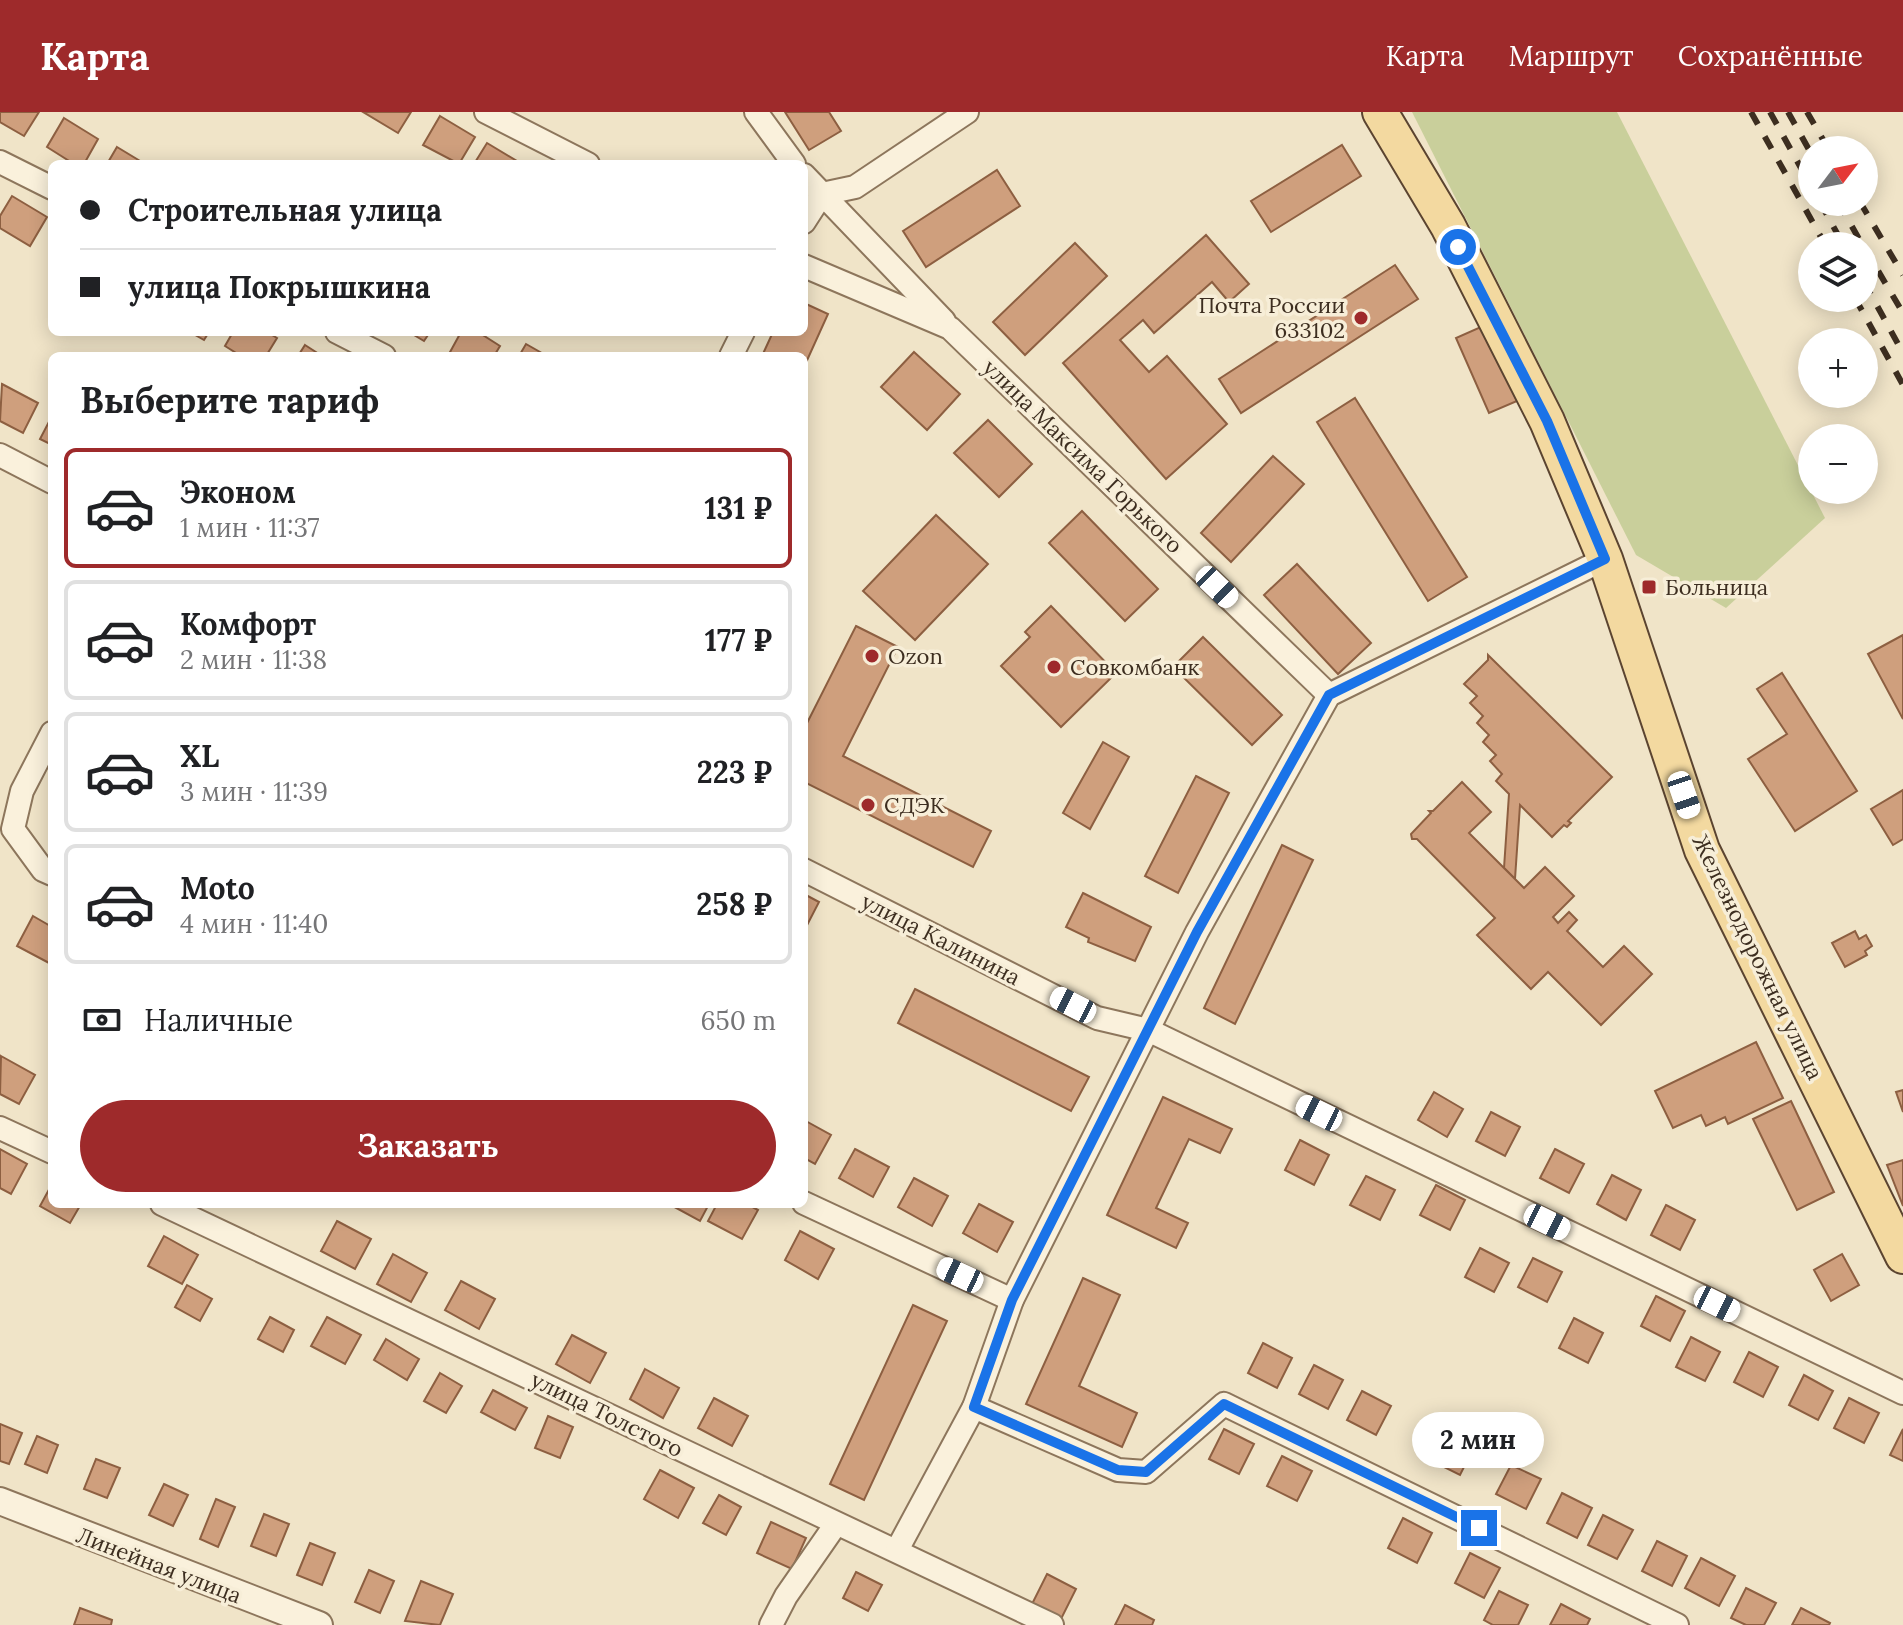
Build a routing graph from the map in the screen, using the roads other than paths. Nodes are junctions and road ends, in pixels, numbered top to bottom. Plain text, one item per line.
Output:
1 (486, 112) edge
2 (756, 112) edge
3 (967, 112) edge
4 (1380, 112) edge
5 (580, 160) edge
6 (791, 160) edge
7 (0, 162) edge
8 (808, 179) edge
9 (48, 186) edge
10 (822, 194) junction
11 (808, 216) edge
12 (808, 268) edge
13 (950, 328) junction
14 (345, 336) edge
15 (376, 352) edge
16 (0, 455) edge
17 (48, 480) edge
18 (1605, 559) junction
19 (1329, 695) junction
20 (48, 741) edge
21 (47, 872) edge
22 (808, 872) edge
23 (1148, 1030) junction
24 (0, 1128) edge
25 (48, 1150) edge
26 (808, 1205) edge
27 (170, 1208) edge
28 (1903, 1256) edge
29 (1012, 1300) junction
30 (1903, 1393) edge
31 (974, 1407) junction
32 (0, 1501) edge
33 (836, 1524) junction
34 (897, 1550) junction
35 (319, 1625) edge
36 (771, 1625) edge
37 (1052, 1625) edge
38 (1677, 1625) edge

1 - 5 street
2 - 6 street
3 - 10 street
4 - 18 main road, Железнодорожная улица
7 - 9 street
8 - 10 street
10 - 11 street
10 - 13 street
12 - 13 street, улица Максима Горького
13 - 19 street, улица Максима Горького
14 - 15 street
16 - 17 street
18 - 19 street
18 - 28 main road, Железнодорожная улица
19 - 23 street
20 - 21 street
22 - 23 street, улица Калинина
23 - 29 street
23 - 30 street, улица Калинина
24 - 25 street
26 - 29 street
27 - 33 street, улица Толстого
29 - 31 street
31 - 34 street
31 - 38 street
32 - 35 street, Линейная улица
33 - 34 street, улица Толстого
33 - 36 street
34 - 37 street, улица Толстого

